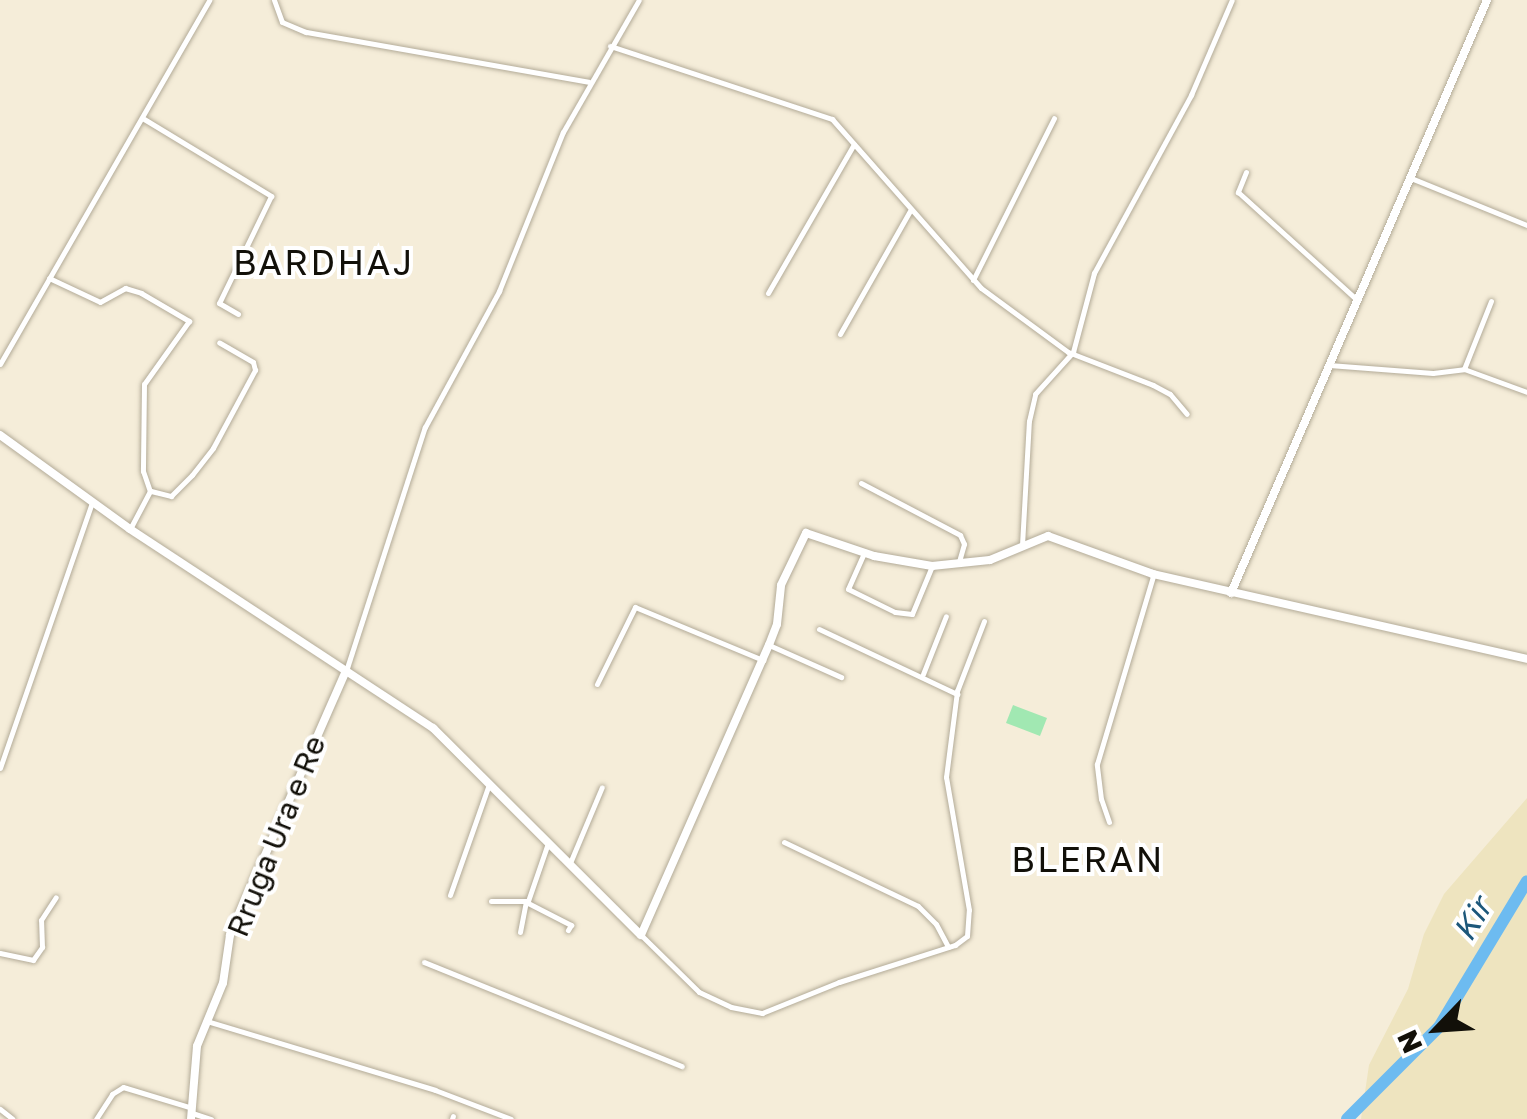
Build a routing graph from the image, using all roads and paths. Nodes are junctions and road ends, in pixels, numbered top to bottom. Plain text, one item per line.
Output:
1 (209, 0) edge
2 (274, 0) edge
3 (639, 0) edge
4 (1232, 0) edge
5 (1487, 0) edge
6 (610, 46) junction
7 (590, 82) junction
8 (1054, 118) dead end
9 (144, 119) junction
10 (855, 143) junction
11 (1246, 172) dead end
12 (1411, 178) junction
13 (911, 210) junction
14 (1526, 223) edge
15 (48, 278) junction
16 (973, 280) junction
17 (768, 293) dead end
18 (1357, 300) junction
19 (1491, 301) dead end
20 (238, 314) dead end
21 (840, 334) dead end
22 (219, 342) dead end
23 (1073, 352) junction
24 (0, 364) edge
25 (1329, 365) junction
26 (1464, 369) junction
27 (1527, 392) edge
28 (1187, 414) dead end
29 (0, 435) edge
30 (861, 483) dead end
31 (150, 490) junction
32 (93, 499) junction
33 (130, 529) junction
34 (1022, 545) junction
35 (864, 553) junction
36 (958, 562) junction
37 (932, 566) junction
38 (1154, 574) junction
39 (1231, 593) junction
40 (946, 616) dead end
41 (984, 622) dead end
42 (819, 629) dead end
43 (769, 645) junction
44 (1527, 659) edge
45 (763, 660) junction
46 (346, 672) junction
47 (923, 674) junction
48 (842, 677) dead end
49 (597, 684) dead end
50 (957, 694) junction
51 (0, 768) edge
52 (488, 784) junction
53 (602, 787) dead end
54 (1109, 822) dead end
55 (784, 842) dead end
56 (548, 844) junction
57 (569, 864) junction
58 (450, 895) dead end
59 (56, 897) dead end
60 (491, 901) dead end
61 (526, 902) junction
62 (568, 930) dead end
63 (520, 932) dead end
64 (641, 934) junction
65 (948, 948) junction
66 (0, 952) edge
67 (424, 962) dead end
68 (208, 1021) junction
69 (682, 1066) dead end
70 (0, 1109) edge
71 (191, 1113) edge
72 (14, 1119) edge
73 (96, 1119) edge
74 (211, 1119) edge
75 (512, 1119) edge

1 - 9 street
2 - 7 street
3 - 6 street
4 - 23 street
5 - 12 street
6 - 7 street
6 - 10 street
7 - 46 street
8 - 16 street
9 - 15 street
9 - 20 street
10 - 13 street
10 - 17 street
11 - 18 street
12 - 14 street
12 - 18 street
13 - 16 street
13 - 21 street
15 - 24 street
15 - 31 street
16 - 23 street
18 - 25 street
19 - 26 street
22 - 31 street
23 - 28 street
23 - 34 street
25 - 26 street
25 - 39 street
26 - 27 street
29 - 32 street
30 - 36 street
31 - 33 street
32 - 33 street
32 - 51 street
33 - 46 street
34 - 36 street
34 - 38 street
35 - 37 street
35 - 37 street
35 - 43 street
36 - 37 street
38 - 39 street
38 - 54 street
39 - 44 street
40 - 47 street
41 - 50 street
42 - 47 street
43 - 45 street
43 - 48 street
45 - 49 street
45 - 64 street
46 - 52 street
46 - 68 street, Rruga Ura e Re
47 - 50 street
50 - 65 street
52 - 56 street
52 - 58 street
53 - 57 street
55 - 65 street
56 - 57 street
56 - 61 street
57 - 64 street
59 - 66 street
60 - 61 street
61 - 62 street
61 - 63 street
64 - 65 street
67 - 69 street
68 - 71 street, Rruga Ura e Re
68 - 75 street
70 - 72 street
71 - 73 street
71 - 74 street

